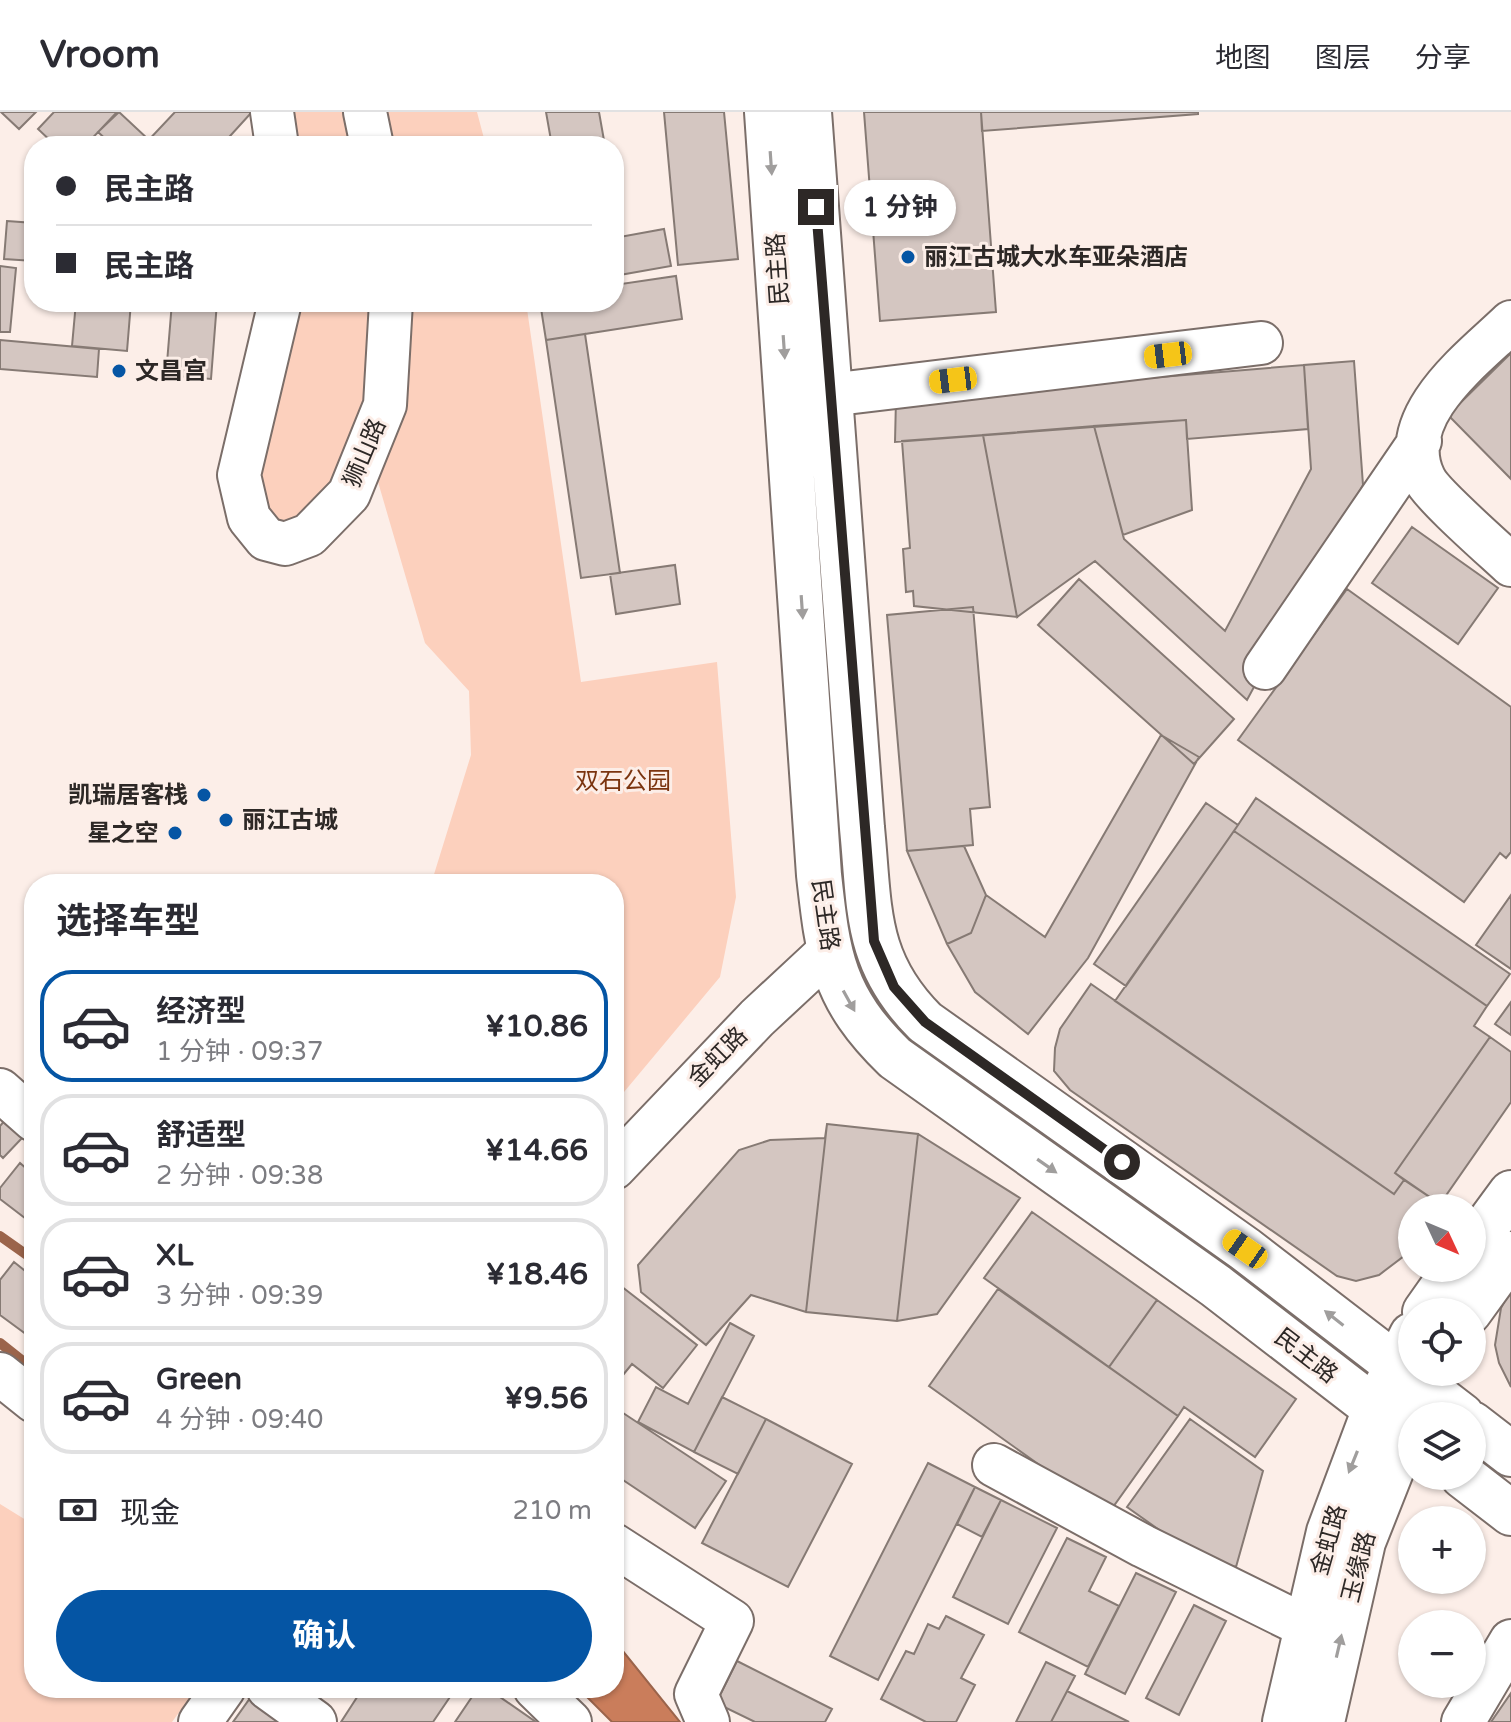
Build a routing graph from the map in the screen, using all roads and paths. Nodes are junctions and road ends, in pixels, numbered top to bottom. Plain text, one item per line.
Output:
1 (272, 112) edge
2 (365, 112) edge
3 (767, 112) edge
4 (809, 112) edge
5 (276, 136) edge
6 (370, 136) edge
7 (278, 312) edge
8 (390, 312) edge
9 (1511, 322) edge
10 (1261, 343) dead end
11 (829, 395) junction
12 (1420, 441) junction
13 (1511, 565) edge
14 (1265, 668) dead end
15 (828, 952) junction
16 (0, 1090) edge
17 (24, 1111) edge
18 (624, 1157) edge
19 (1511, 1193) edge
20 (1486, 1227) edge
21 (1511, 1254) edge
22 (1479, 1298) edge
23 (0, 1374) edge
24 (24, 1393) edge
25 (1409, 1397) edge
26 (1486, 1435) edge
27 (1511, 1454) edge
28 (994, 1465) dead end
29 (1481, 1490) edge
30 (1511, 1513) edge
31 (624, 1551) edge
32 (1307, 1627) junction
33 (1511, 1641) edge
34 (217, 1698) edge
35 (282, 1698) edge
36 (545, 1698) edge
37 (200, 1722) edge
38 (315, 1722) edge
39 (570, 1722) edge
40 (708, 1722) edge
41 (1285, 1722) edge
42 (1322, 1722) edge
43 (1463, 1722) edge

1 - 5 street
2 - 6 street
3 -> 15 main road, 民主路
4 - 11 main road, 民主路
7 - 8 street, 狮山路
9 - 12 street
10 - 11 street
25 -> 11 main road, 民主路
12 - 13 street
12 - 14 street
15 - 18 street, 金虹路
15 -> 25 main road, 民主路
16 - 17 street
19 - 20 main road
21 - 22 main road
23 - 24 street
25 -> 32 main road, 金虹路
42 -> 25 main road, 玉缘路
26 - 27 main road
28 - 32 street
29 - 30 main road
31 - 40 street
32 - 41 main road, 金虹路
33 - 43 street
34 - 37 street
35 - 38 street
36 - 39 street

